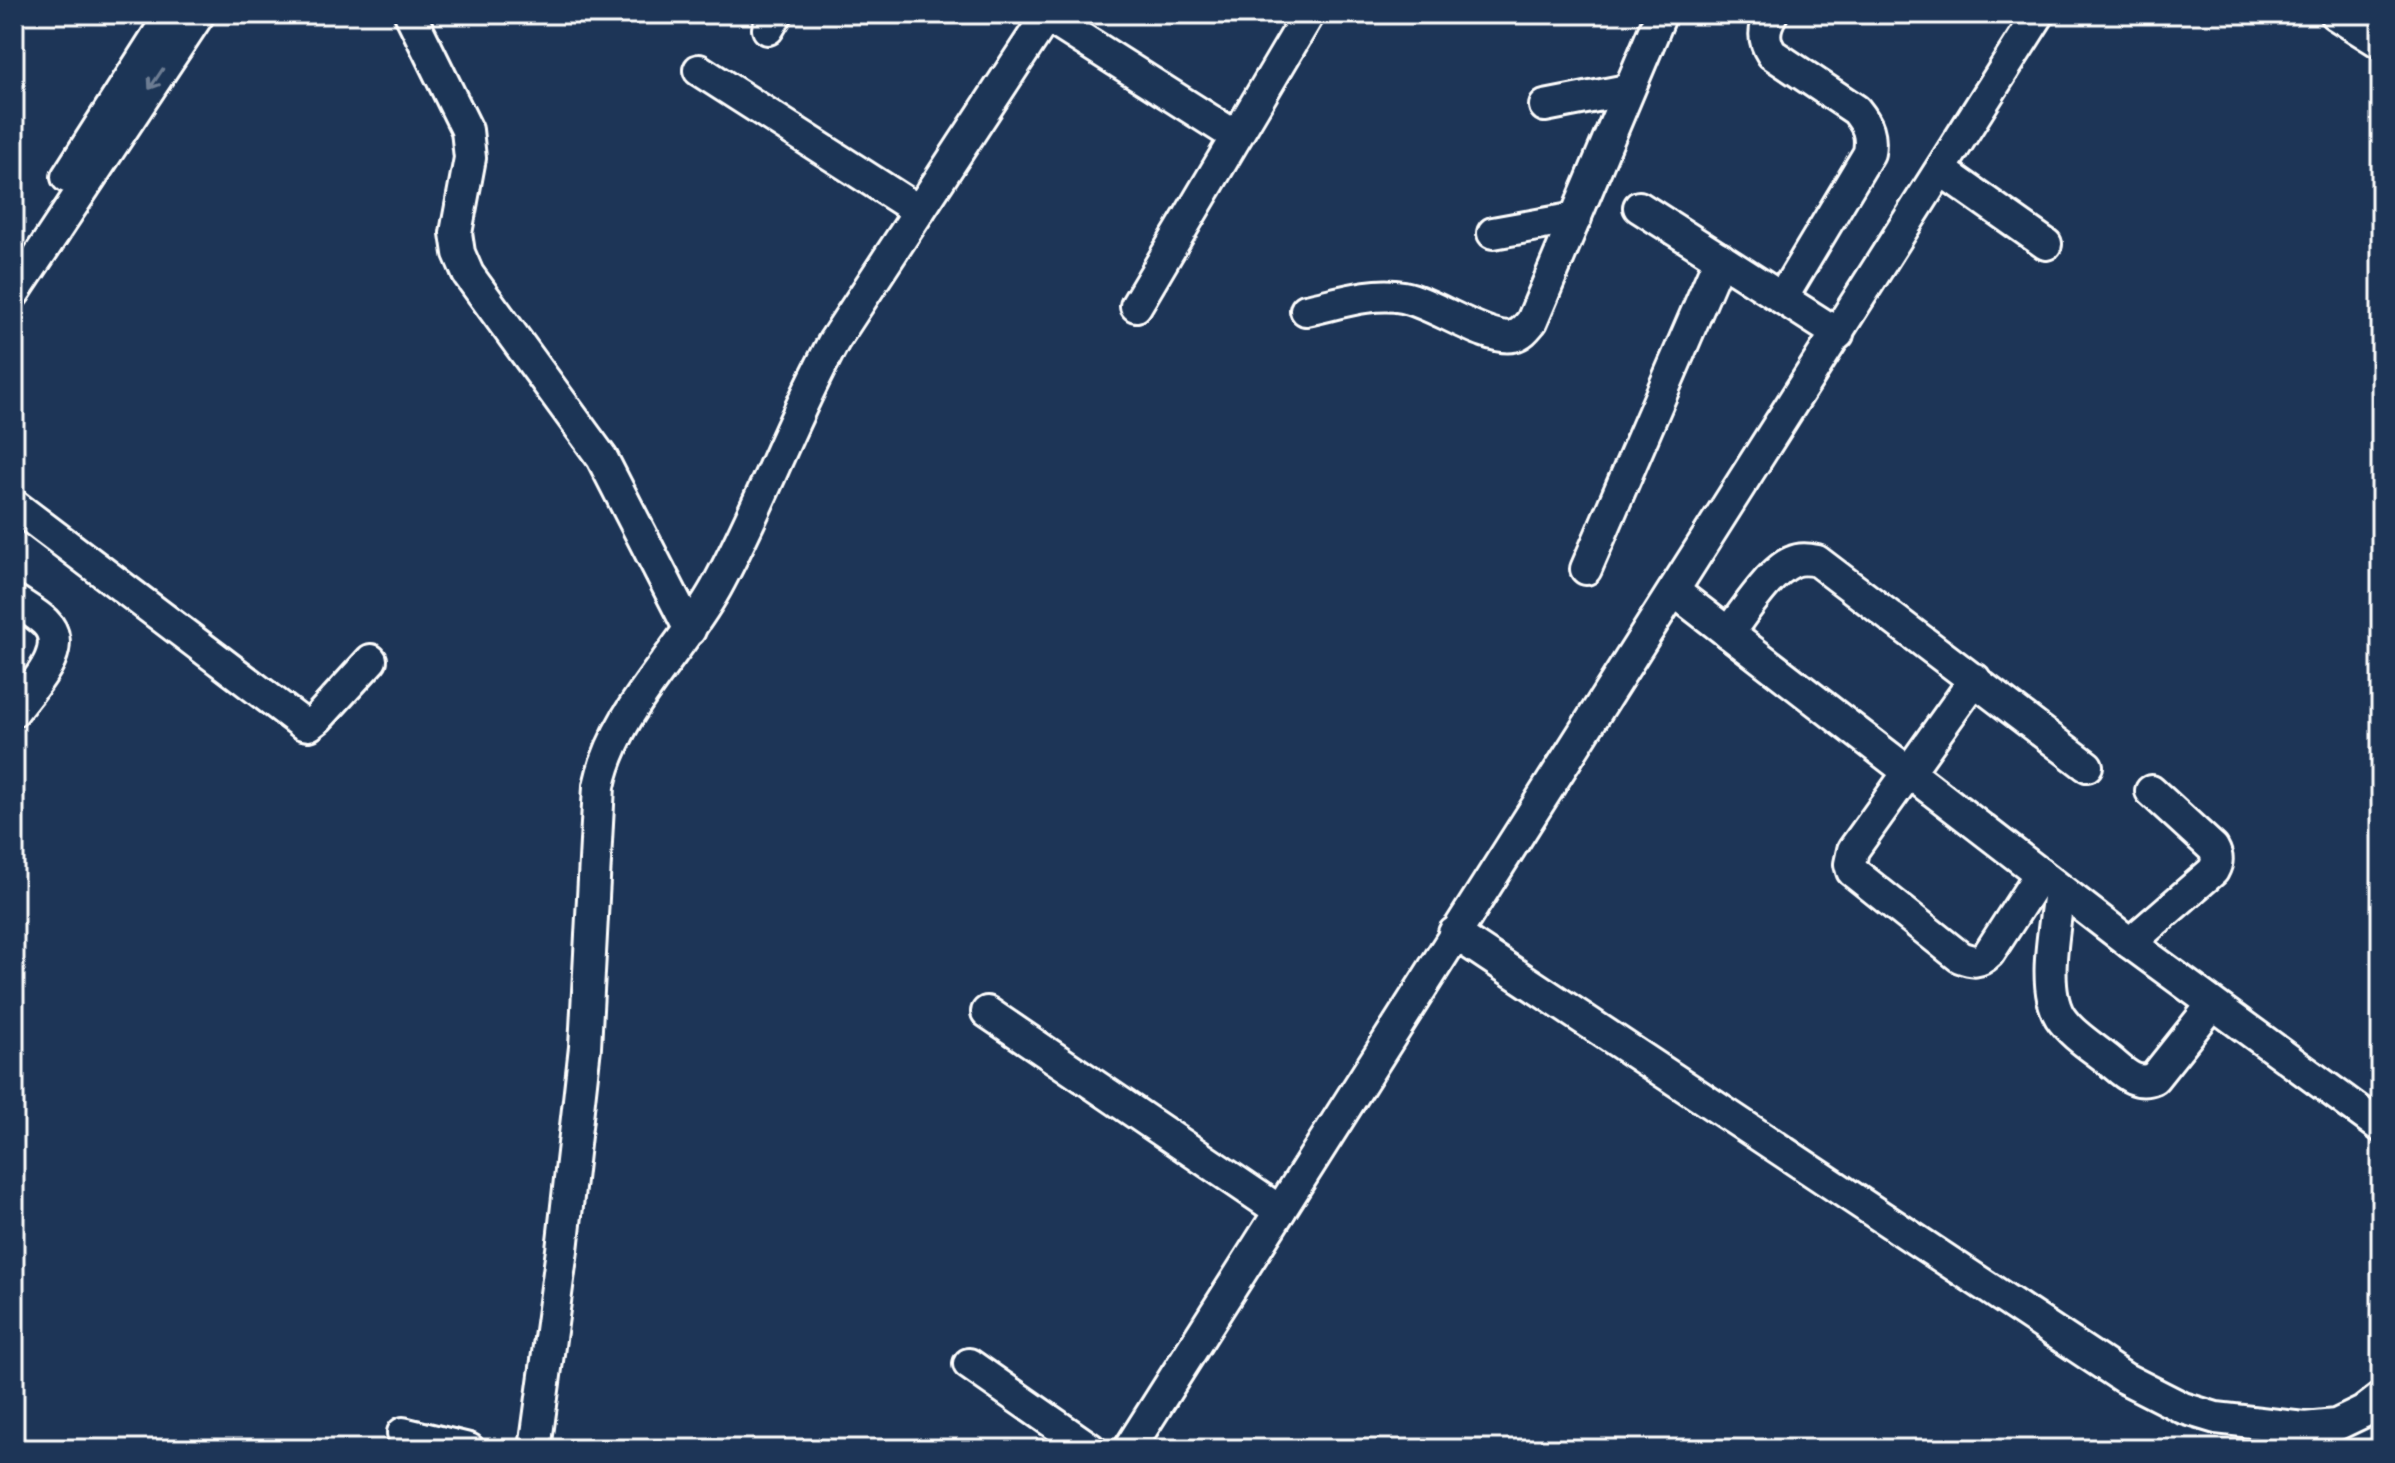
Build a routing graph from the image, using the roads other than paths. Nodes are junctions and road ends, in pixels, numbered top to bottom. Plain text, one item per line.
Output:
1 (171, 14) edge
2 (199, 14) edge
3 (410, 14) edge
4 (1309, 14) edge
5 (1661, 14) edge
6 (2039, 14) edge
7 (2335, 14) edge
8 (2373, 14) edge
9 (1046, 15) edge
10 (1766, 16) edge
11 (2381, 19) edge
12 (2381, 43) edge
13 (699, 70) dead end
14 (1627, 90) junction
15 (1545, 106) dead end
16 (1235, 136) junction
17 (1941, 170) junction
18 (1639, 207) dead end
19 (919, 211) junction
20 (1576, 218) junction
21 (1493, 233) dead end
22 (2046, 244) dead end
23 (1720, 258) junction
24 (14, 259) edge
25 (14, 293) edge
26 (1782, 298) junction
27 (1136, 306) dead end
28 (1306, 310) dead end
29 (1838, 334) junction
30 (14, 505) edge
31 (1586, 569) dead end
32 (1674, 591) junction
33 (14, 600) edge
34 (690, 630) junction
35 (1728, 633) junction
36 (371, 660) dead end
37 (1975, 679) junction
38 (14, 711) edge
39 (2087, 766) dead end
40 (1908, 772) junction
41 (2151, 791) dead end
42 (2050, 881) junction
43 (1454, 933) junction
44 (2130, 943) junction
45 (2212, 1005) junction
46 (987, 1012) dead end
47 (2381, 1127) edge
48 (1280, 1211) junction
49 (969, 1364) dead end
50 (2381, 1398) edge
51 (403, 1433) dead end
52 (469, 1449) edge
53 (535, 1449) edge
54 (1091, 1449) edge
55 (1129, 1449) edge

1 - 24 street
2 -> 25 street
3 - 34 street
4 - 16 street
5 - 14 street
6 - 17 street
7 - 12 street
8 - 11 street
9 - 16 street
9 - 19 street
10 - 26 street
13 - 19 street
14 - 15 street
14 - 20 street
16 - 27 street
17 - 22 street
17 - 29 street
18 - 23 street
19 - 34 street
20 - 21 street
20 - 28 street
23 - 26 street
23 - 31 street
26 - 29 street
29 - 32 street
30 - 36 street
32 - 35 street
32 - 43 street
33 - 38 street
34 - 53 street
35 - 37 street
35 - 40 street
37 - 39 street
37 - 40 street
40 - 42 street
40 - 42 street
41 - 44 street
42 - 44 street
42 - 45 street
43 - 48 street
43 - 50 street
44 - 45 street
45 - 47 street
46 - 48 street
48 - 55 street
49 - 54 street
51 - 52 street

